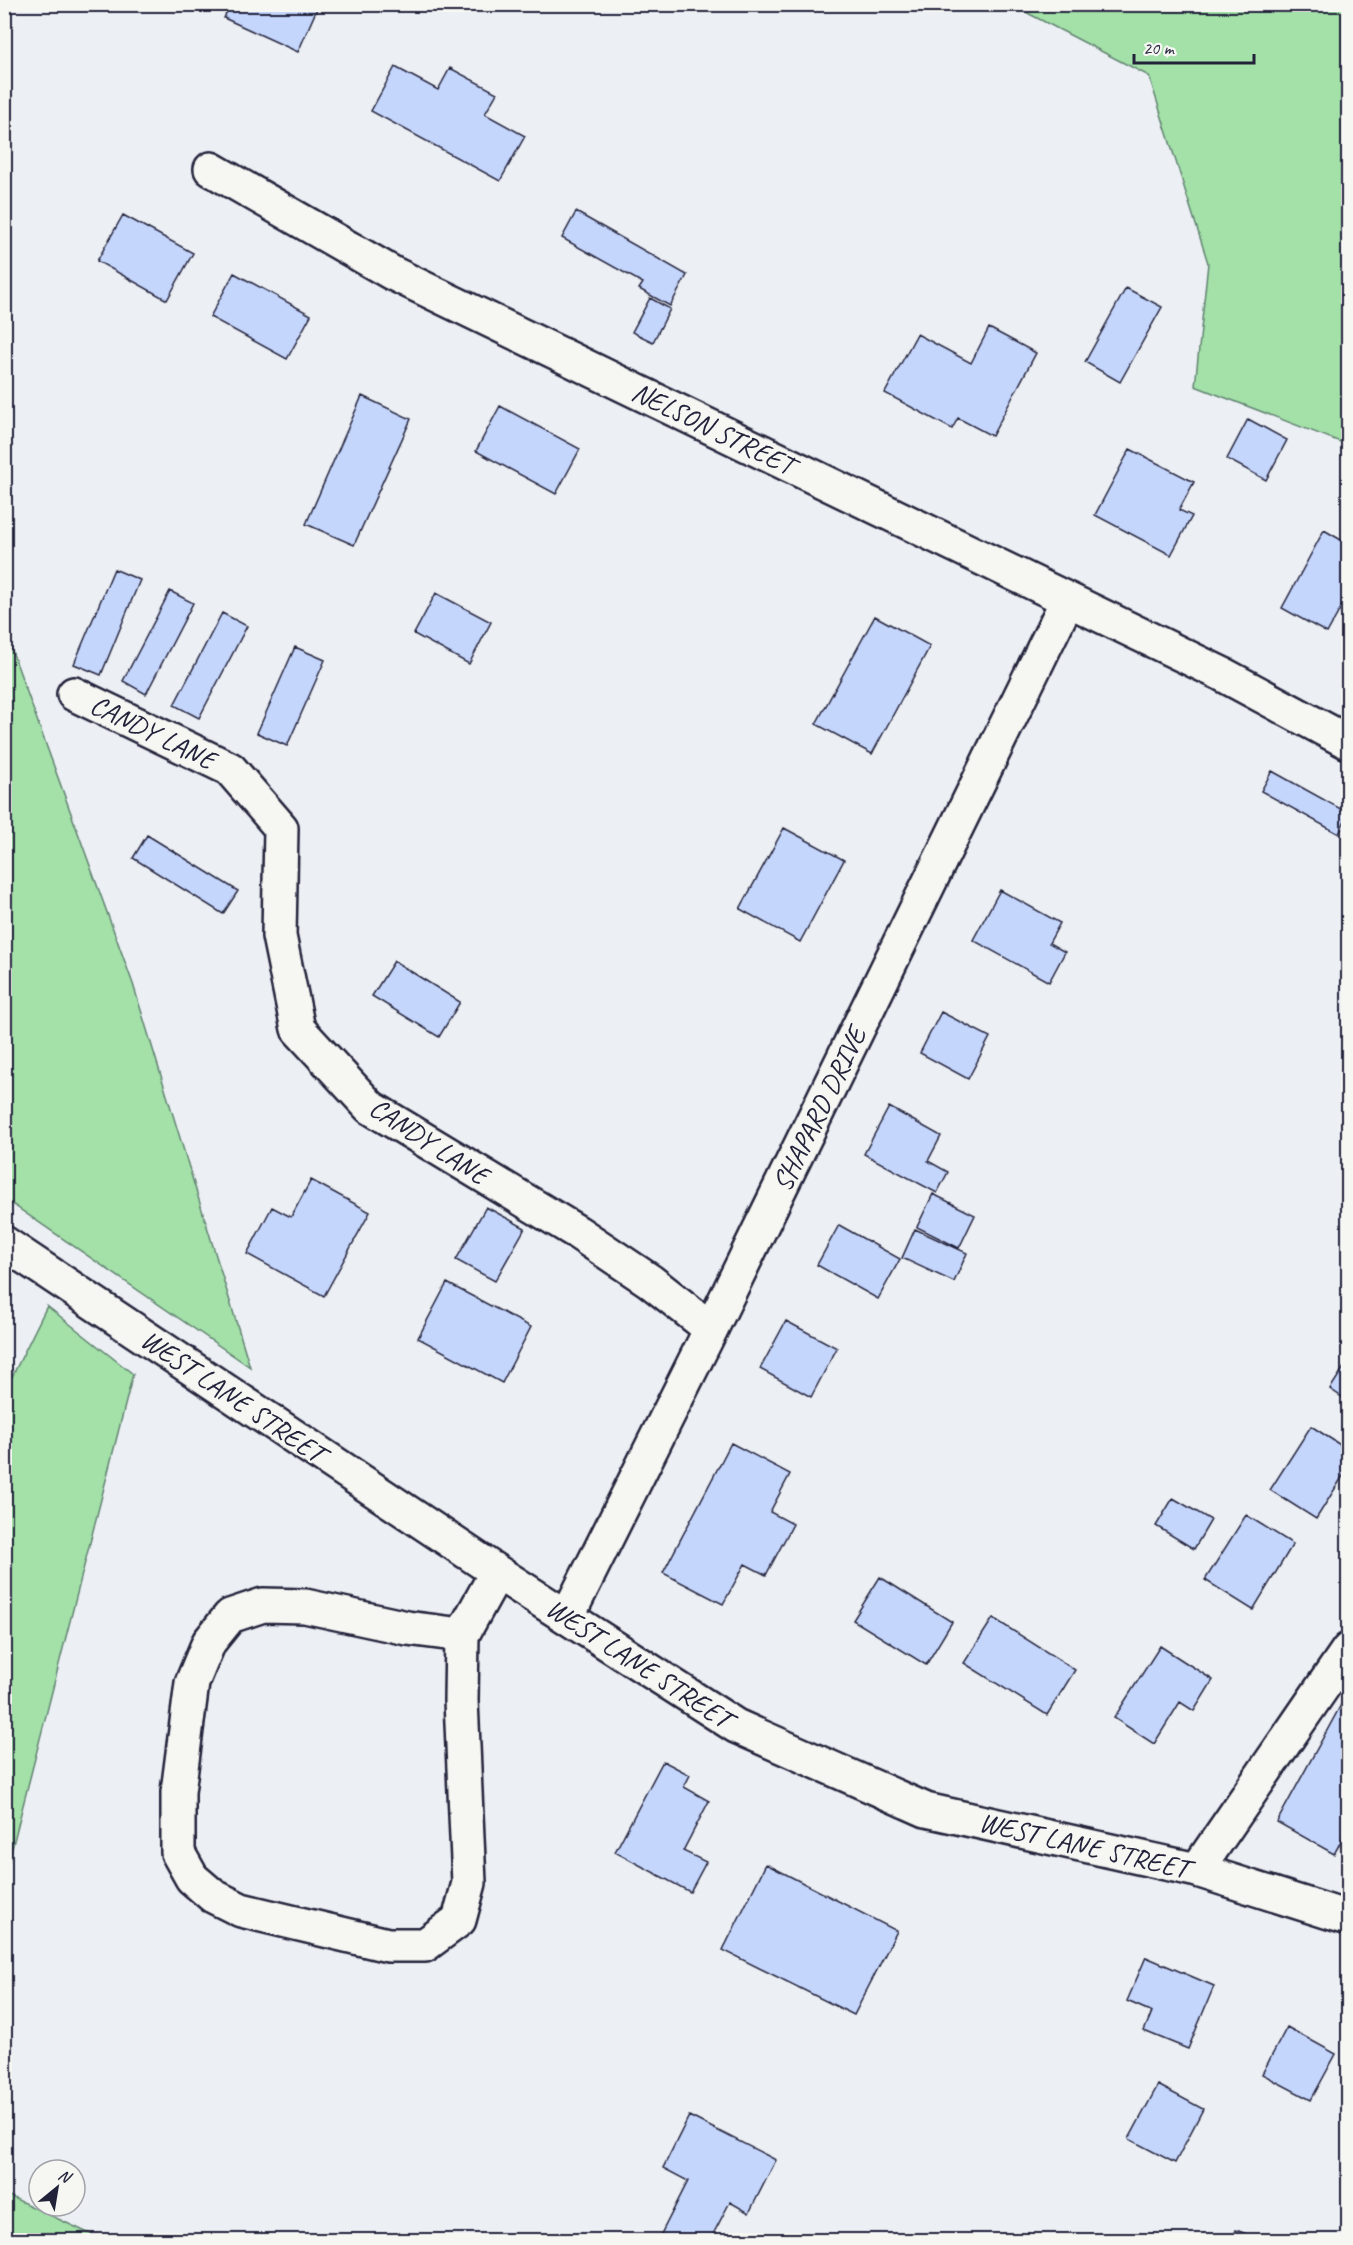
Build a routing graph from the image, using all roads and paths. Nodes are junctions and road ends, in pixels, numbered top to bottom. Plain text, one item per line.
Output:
1 (211, 169) dead end
2 (1067, 601) junction
3 (74, 694) dead end
4 (1348, 742) edge
5 (4, 1244) edge
6 (711, 1329) junction
7 (497, 1572) junction
8 (567, 1617) junction
9 (462, 1635) junction
10 (1348, 1650) edge
11 (1197, 1870) junction
12 (1348, 1918) edge

1 - 2 street, NELSON STREET
2 - 4 street, NELSON STREET
2 - 6 street, SHAPARD DRIVE
3 - 6 street, CANDY LANE
5 - 7 street, WEST LANE STREET
6 - 8 street, SHAPARD DRIVE
7 - 8 street, WEST LANE STREET
7 - 9 street
8 - 11 street, WEST LANE STREET
9 - 9 street
10 - 11 street
11 - 12 street, WEST LANE STREET

